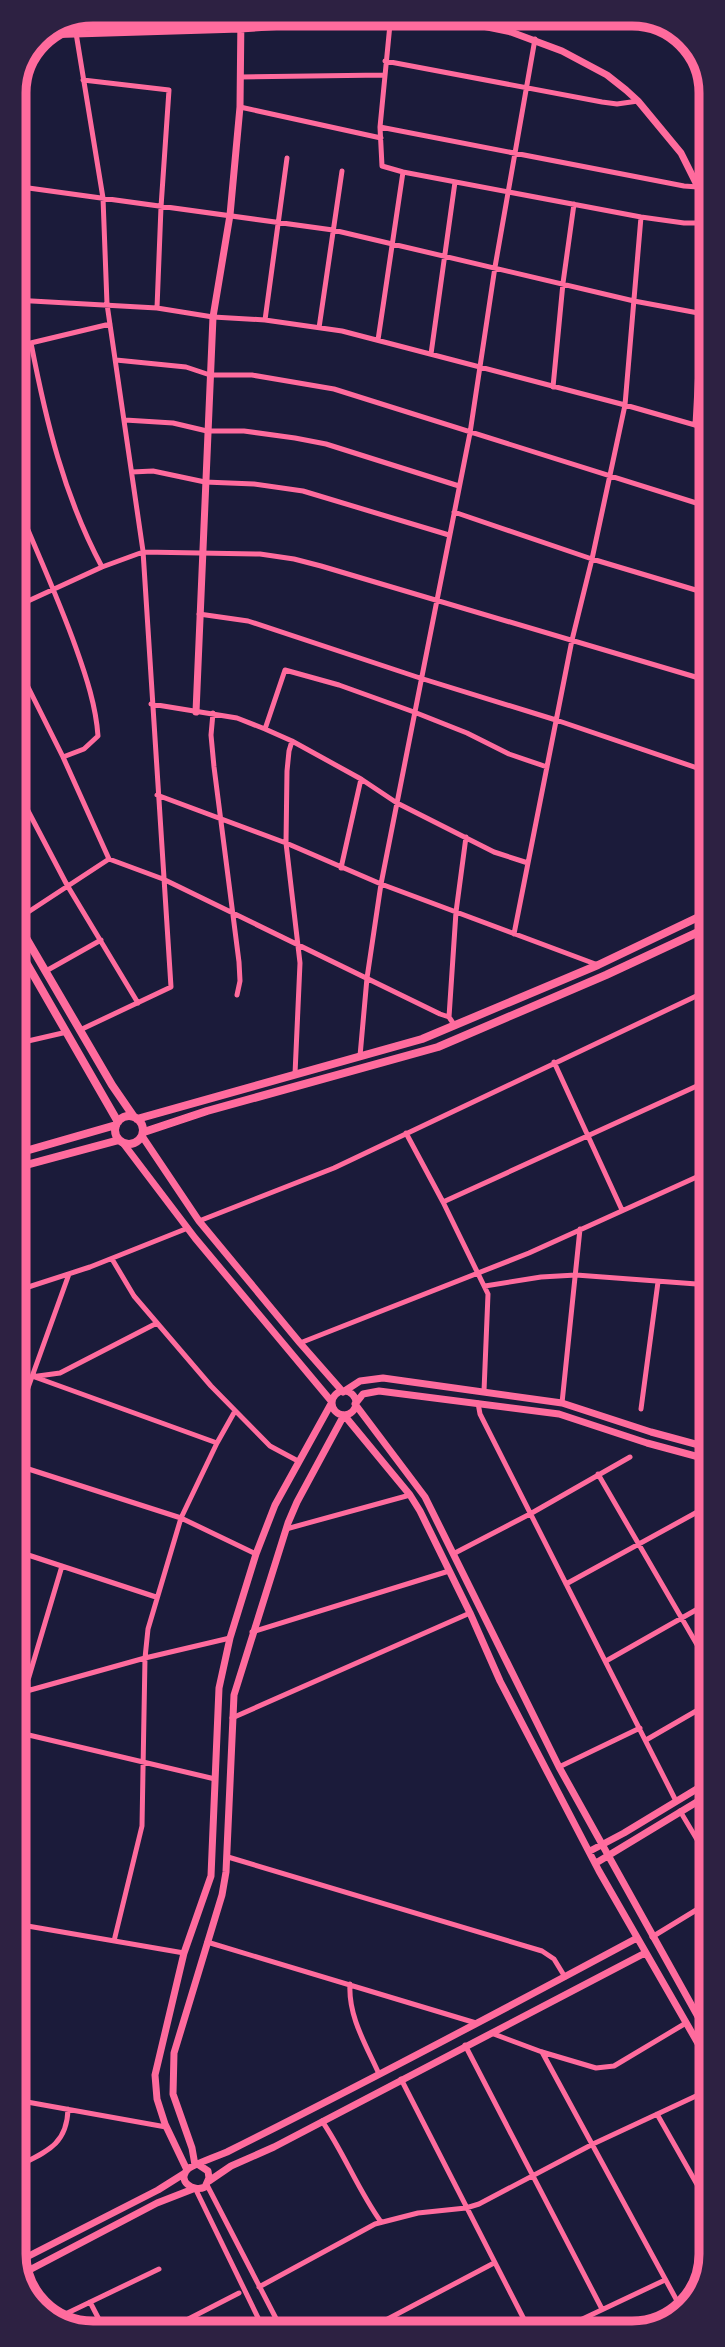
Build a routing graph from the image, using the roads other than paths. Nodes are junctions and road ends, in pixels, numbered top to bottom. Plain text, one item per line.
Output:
1 (154, 26) edge
2 (240, 26) edge
3 (284, 26) edge
4 (389, 26) edge
5 (481, 26) edge
6 (76, 29) edge
7 (240, 29) junction
8 (153, 32) junction
9 (76, 33) junction
10 (63, 34) edge
11 (535, 39) junction
12 (385, 61) junction
13 (384, 75) junction
14 (240, 77) junction
15 (83, 80) junction
16 (527, 89) junction
17 (638, 101) junction
18 (240, 107) junction
19 (380, 127) junction
20 (381, 138) junction
21 (515, 154) junction
22 (287, 158) dead end
23 (342, 171) dead end
24 (403, 172) junction
25 (455, 182) junction
26 (26, 187) edge
27 (698, 187) joint
28 (509, 191) junction
29 (103, 198) junction
30 (574, 204) junction
31 (161, 207) junction
32 (230, 215) junction
33 (641, 217) junction
34 (279, 223) junction
35 (699, 223) edge
36 (333, 230) junction
37 (392, 242) junction
38 (446, 256) junction
39 (495, 267) junction
40 (563, 284) junction
41 (26, 300) edge
42 (634, 301) junction
43 (107, 304) junction
44 (157, 308) junction
45 (699, 313) edge
46 (214, 317) junction
47 (265, 320) junction
48 (110, 324) junction
49 (319, 328) junction
50 (378, 340) junction
51 (31, 343) junction
52 (26, 344) edge
53 (699, 350) edge
54 (431, 354) junction
55 (116, 360) junction
56 (480, 369) junction
57 (210, 374) junction
58 (553, 387) junction
59 (625, 405) junction
60 (125, 420) junction
61 (695, 425) junction
62 (699, 426) edge
63 (208, 431) junction
64 (470, 433) junction
65 (132, 472) junction
66 (608, 474) junction
67 (205, 482) junction
68 (459, 486) junction
69 (699, 505) edge
70 (454, 512) junction
71 (26, 525) edge
72 (449, 535) junction
73 (143, 552) junction
74 (202, 552) junction
75 (592, 559) junction
76 (102, 567) junction
77 (54, 588) junction
78 (699, 591) edge
79 (436, 600) junction
80 (26, 602) edge
81 (200, 614) junction
82 (572, 640) junction
83 (420, 678) junction
84 (699, 678) edge
85 (26, 683) edge
86 (151, 704) junction
87 (196, 712) junction
88 (414, 712) junction
89 (213, 713) junction
90 (556, 720) junction
91 (265, 729) junction
92 (292, 741) junction
93 (63, 757) junction
94 (547, 767) junction
95 (699, 769) edge
96 (361, 779) junction
97 (157, 795) junction
98 (397, 803) junction
99 (26, 807) edge
100 (30, 815) junction
101 (26, 817) edge
102 (222, 819) junction
103 (466, 837) junction
104 (286, 843) junction
105 (108, 859) junction
106 (528, 863) junction
107 (341, 868) junction
108 (163, 879) junction
109 (381, 884) junction
110 (67, 885) junction
111 (26, 912) edge
112 (233, 912) junction
113 (456, 912) junction
114 (699, 917) edge
115 (699, 932) edge
116 (514, 934) junction
117 (26, 937) edge
118 (101, 940) junction
119 (299, 943) junction
120 (26, 962) edge
121 (598, 965) junction
122 (46, 971) junction
123 (367, 978) junction
124 (237, 995) dead end
125 (699, 995) edge
126 (138, 1003) junction
127 (449, 1017) junction
128 (455, 1026) junction
129 (80, 1030) junction
130 (67, 1032) junction
131 (26, 1041) edge
132 (360, 1056) junction
133 (554, 1062) junction
134 (295, 1074) junction
135 (699, 1085) edge
136 (136, 1118) junction
137 (117, 1124) junction
138 (406, 1133) junction
139 (143, 1134) junction
140 (587, 1135) junction
141 (121, 1142) junction
142 (26, 1151) edge
143 (26, 1165) edge
144 (699, 1176) edge
145 (443, 1202) junction
146 (622, 1210) junction
147 (199, 1221) junction
148 (188, 1228) junction
149 (580, 1229) junction
150 (112, 1259) junction
151 (479, 1273) junction
152 (69, 1274) junction
153 (576, 1275) junction
154 (658, 1282) junction
155 (699, 1284) edge
156 (485, 1286) junction
157 (26, 1288) edge
158 (157, 1323) junction
159 (300, 1343) junction
160 (32, 1376) junction
161 (26, 1377) edge
162 (484, 1391) junction
163 (343, 1392) junction
164 (26, 1393) edge
165 (332, 1402) junction
166 (478, 1403) junction
167 (562, 1403) junction
168 (355, 1404) junction
169 (640, 1409) dead end
170 (235, 1411) junction
171 (344, 1415) junction
172 (217, 1443) junction
173 (699, 1445) edge
174 (630, 1457) dead end
175 (699, 1457) edge
176 (298, 1461) junction
177 (26, 1468) edge
178 (598, 1474) junction
179 (410, 1495) junction
180 (699, 1511) edge
181 (530, 1514) junction
182 (181, 1518) junction
183 (286, 1529) junction
184 (639, 1545) junction
185 (26, 1554) edge
186 (256, 1554) junction
187 (453, 1554) junction
188 (62, 1566) junction
189 (449, 1571) junction
190 (566, 1584) junction
191 (156, 1597) junction
192 (699, 1608) edge
193 (470, 1613) junction
194 (681, 1618) junction
195 (252, 1632) junction
196 (230, 1638) junction
197 (699, 1648) edge
198 (145, 1658) junction
199 (606, 1661) junction
200 (26, 1692) joint
201 (699, 1709) edge
202 (232, 1718) junction
203 (640, 1728) junction
204 (26, 1735) edge
205 (646, 1740) junction
206 (143, 1764) junction
207 (559, 1767) junction
208 (215, 1779) junction
209 (699, 1787) edge
210 (699, 1800) edge
211 (676, 1801) junction
212 (681, 1811) junction
213 (699, 1843) edge
214 (603, 1845) junction
215 (590, 1851) junction
216 (610, 1856) junction
217 (228, 1857) junction
218 (596, 1863) junction
219 (699, 1907) edge
220 (26, 1926) edge
221 (652, 1937) junction
222 (638, 1938) junction
223 (114, 1941) junction
224 (207, 1942) junction
225 (184, 1952) junction
226 (645, 1952) junction
227 (565, 1977) junction
228 (350, 1984) junction
229 (699, 2019) edge
230 (476, 2023) junction
231 (686, 2023) junction
232 (491, 2033) junction
233 (464, 2045) junction
234 (699, 2045) edge
235 (542, 2052) junction
236 (379, 2074) junction
237 (401, 2079) junction
238 (699, 2095) edge
239 (26, 2102) edge
240 (68, 2109) junction
241 (657, 2114) junction
242 (322, 2121) junction
243 (166, 2127) junction
244 (593, 2144) junction
245 (26, 2162) edge
246 (197, 2165) junction
247 (186, 2172) junction
248 (531, 2176) junction
249 (208, 2183) junction
250 (699, 2188) edge
251 (195, 2189) junction
252 (466, 2208) junction
253 (381, 2222) junction
254 (26, 2257) edge
255 (494, 2263) junction
256 (159, 2269) dead end
257 (29, 2270) edge
258 (665, 2280) junction
259 (259, 2287) junction
260 (239, 2293) dead end
261 (90, 2302) junction
262 (678, 2302) edge
263 (602, 2309) junction
264 (65, 2314) edge
265 (100, 2321) edge
266 (184, 2321) edge
267 (260, 2321) edge
268 (277, 2321) edge
269 (384, 2321) edge
270 (525, 2321) edge
271 (577, 2321) edge

1 - 8 street
2 - 7 street
3 - 7 street
4 - 12 street
5 - 11 street
6 - 9 street
7 - 8 street
7 - 14 street
8 - 9 street
9 - 10 street
9 - 15 street
11 - 16 street
11 - 17 street
12 - 13 street
12 - 16 street
13 - 14 street
13 - 19 street
14 - 18 street
15 - 29 street
15 - 31 street
16 - 17 street
16 - 21 street
17 - 27 street
18 - 20 street
18 - 32 street
19 - 20 street
19 - 21 street
20 - 24 street
21 - 27 street
21 - 28 street
22 - 34 street
23 - 36 street
24 - 25 street
24 - 37 street
25 - 28 street
25 - 38 street
26 - 29 street
28 - 30 street
28 - 39 street
29 - 31 street
29 - 43 street
30 - 33 street
30 - 40 street
31 - 32 street
31 - 44 street
32 - 34 street
32 - 46 street
33 - 35 street
33 - 42 street
34 - 36 street
34 - 47 street
36 - 37 street
36 - 49 street
37 - 38 street
37 - 50 street
38 - 39 street
38 - 54 street
39 - 40 street
39 - 56 street
40 - 42 street
40 - 58 street
41 - 43 street
42 - 45 street
42 - 59 street
43 - 44 street
43 - 48 street
44 - 46 street
46 - 47 street
46 - 57 street
47 - 49 street
48 - 51 street
48 - 55 street
49 - 50 street
50 - 54 street
51 - 52 street
51 - 76 street
53 - 61 street
54 - 56 street
55 - 57 street
55 - 60 street
56 - 58 street
56 - 64 street
57 - 63 street
57 - 64 street
58 - 59 street
59 - 61 street
59 - 66 street
60 - 63 street
60 - 65 street
61 - 62 street
63 - 67 street
63 - 68 street
64 - 66 street
64 - 68 street
65 - 67 street
65 - 73 street
66 - 69 street
66 - 75 street
67 - 72 street
67 - 74 street
68 - 70 street
70 - 72 street
70 - 75 street
71 - 77 street
72 - 79 street
73 - 74 street
73 - 76 street
73 - 86 street
74 - 79 street
74 - 81 street
75 - 78 street
75 - 82 street
76 - 77 street
77 - 80 street
77 - 93 street
79 - 82 street
79 - 83 street
81 - 83 street
81 - 87 street
82 - 84 street
82 - 90 street
83 - 88 street
83 - 90 street
85 - 93 street
86 - 87 street
86 - 97 street
87 - 89 street
88 - 91 street
88 - 94 street
88 - 98 street
89 - 91 street
89 - 102 street
90 - 94 street
90 - 95 street
91 - 92 street
92 - 96 street
92 - 104 street
93 - 105 street
94 - 106 street
96 - 98 street
96 - 107 street
97 - 102 street
97 - 108 street
98 - 103 street
98 - 109 street
99 - 100 street
100 - 101 street
100 - 110 street
102 - 104 street
102 - 112 street
103 - 106 street
103 - 113 street
104 - 107 street
104 - 119 street
105 - 108 street
105 - 110 street
106 - 116 street
107 - 109 street
108 - 112 street
108 - 126 street
109 - 113 street
109 - 123 street
110 - 111 street
110 - 118 street
112 - 119 street
112 - 124 street
113 - 116 street
113 - 127 street
114 - 121 main road
115 - 139 main road
116 - 121 street
117 - 122 main road
118 - 122 street
118 - 126 street
119 - 123 street
119 - 134 street
120 - 130 main road
121 - 128 main road
122 - 129 main road
123 - 127 street
123 - 132 street
125 - 133 street
126 - 129 street
127 - 128 street
128 - 132 main road
129 - 136 main road
130 - 131 street
130 - 137 main road
132 - 134 main road
133 - 138 street
133 - 140 street
134 - 136 main road
135 - 140 street
136 - 137 main road
136 - 139 main road
137 - 141 main road
137 - 142 main road
138 - 145 street
138 - 147 street
139 - 141 main road
139 - 147 street
140 - 145 street
140 - 146 street
141 - 143 main road
141 - 148 street
144 - 146 street
145 - 151 street
146 - 149 street
147 - 159 street
148 - 150 street
148 - 165 street
149 - 151 street
149 - 153 street
150 - 152 street
150 - 158 street
151 - 156 street
151 - 159 street
152 - 157 street
152 - 160 street
153 - 154 street
153 - 156 street
153 - 167 street
154 - 155 street
154 - 169 street
156 - 162 street
158 - 160 street
158 - 170 street
159 - 163 street
160 - 161 street
160 - 164 street
160 - 172 street
162 - 163 street
162 - 167 street
163 - 165 street
163 - 168 street
165 - 171 street
165 - 176 street
166 - 168 street
166 - 175 street
166 - 181 street
167 - 173 street
168 - 171 street
168 - 187 street
170 - 172 street
170 - 176 street
171 - 179 street
171 - 183 street
172 - 182 street
174 - 178 street
176 - 186 street
177 - 182 street
178 - 181 street
178 - 184 street
179 - 183 street
179 - 189 street
180 - 184 street
181 - 187 street
181 - 190 street
182 - 186 street
182 - 191 street
183 - 195 street
184 - 190 street
184 - 194 street
185 - 188 street
186 - 196 street
187 - 207 street
188 - 191 street
188 - 200 street
189 - 193 street
189 - 195 street
190 - 199 street
191 - 198 street
192 - 194 street
193 - 202 street
193 - 215 street
194 - 197 street
194 - 199 street
195 - 202 street
196 - 198 street
196 - 208 street
198 - 200 street
198 - 206 street
199 - 203 street
201 - 205 street
202 - 217 street
203 - 205 street
203 - 207 street
204 - 206 street
205 - 211 street
206 - 208 street
206 - 223 street
207 - 214 street
208 - 225 street
209 - 211 street
210 - 212 street
211 - 214 street
212 - 213 street
212 - 216 street
214 - 215 street
214 - 216 street
215 - 218 street
216 - 218 street
216 - 221 street
217 - 224 street
217 - 227 street
218 - 222 street
219 - 221 street
220 - 223 street
221 - 229 street
222 - 226 street
222 - 227 street
223 - 225 street
224 - 228 street
224 - 246 street
225 - 243 street
226 - 231 street
226 - 232 street
227 - 230 street
228 - 230 street
228 - 236 street
230 - 236 street
231 - 234 street
231 - 235 street
232 - 233 street
232 - 235 street
233 - 237 street
233 - 248 street
235 - 244 street
236 - 246 street
237 - 242 street
237 - 252 street
238 - 241 street
239 - 240 street
240 - 243 street
240 - 245 street
241 - 244 street
241 - 250 street
242 - 249 street
242 - 253 street
243 - 247 street
244 - 248 street
244 - 258 street
246 - 247 street
246 - 249 street
247 - 251 street
247 - 254 street
248 - 252 street
248 - 263 street
249 - 251 street
249 - 259 street
251 - 257 street
251 - 267 street
252 - 253 street
252 - 255 street
253 - 259 street
255 - 269 street
255 - 270 street
256 - 261 street
258 - 262 street
258 - 263 street
259 - 268 street
260 - 266 street
261 - 264 street
261 - 265 street
263 - 271 street

